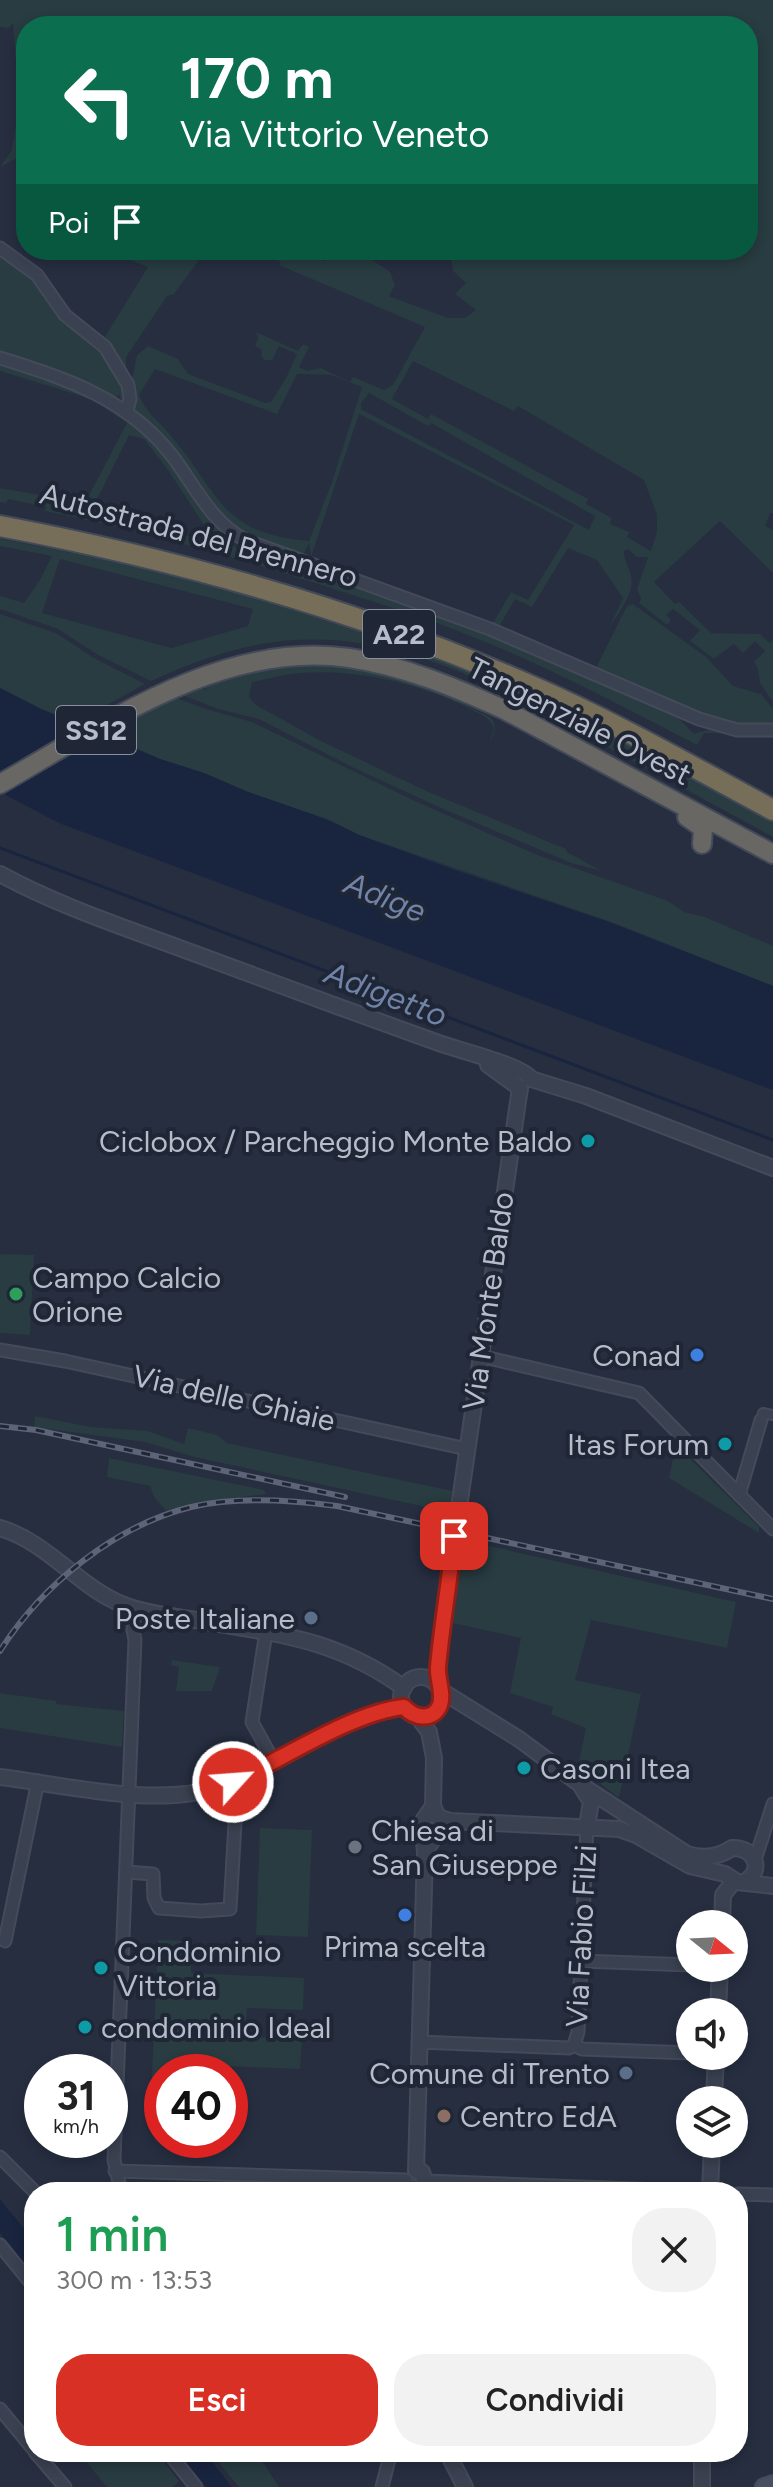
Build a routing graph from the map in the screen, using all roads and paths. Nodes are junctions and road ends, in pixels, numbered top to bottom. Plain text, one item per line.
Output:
1 (16, 260) edge
2 (0, 358) edge
3 (127, 411) junction
4 (0, 515) edge
5 (0, 526) edge
6 (191, 675) junction
7 (773, 730) edge
8 (0, 773) edge
9 (630, 777) junction
10 (0, 784) edge
11 (773, 797) edge
12 (773, 810) edge
13 (773, 843) edge
14 (702, 844) dead end
15 (773, 854) edge
16 (0, 874) edge
17 (522, 1080) junction
18 (773, 1168) edge
19 (0, 1350) edge
20 (480, 1356) junction
21 (767, 1418) edge
22 (467, 1449) junction
23 (739, 1495) junction
24 (458, 1514) dead end
25 (0, 1528) edge
26 (773, 1529) edge
27 (454, 1536) dead end
28 (136, 1609) junction
29 (266, 1632) junction
30 (440, 1647) junction
31 (421, 1677) junction
32 (404, 1688) junction
33 (440, 1690) junction
34 (404, 1707) junction
35 (418, 1717) junction
36 (274, 1762) junction
37 (0, 1777) edge
38 (38, 1781) junction
39 (233, 1782) junction
40 (581, 1785) junction
41 (128, 1793) junction
42 (773, 1804) edge
43 (433, 1806) junction
44 (450, 1821) junction
45 (587, 1826) junction
46 (766, 1828) junction
47 (743, 1848) junction
48 (425, 1852) junction
49 (726, 1852) junction
50 (756, 1864) junction
51 (126, 1872) junction
52 (734, 1879) junction
53 (773, 1884) edge
54 (722, 1910) edge
55 (5, 1941) dead end
56 (581, 1961) junction
57 (676, 1964) edge
58 (419, 2042) junction
59 (574, 2045) junction
60 (676, 2052) edge
61 (0, 2157) edge
62 (712, 2158) edge
63 (115, 2171) junction
64 (25, 2182) edge
65 (118, 2182) edge
66 (414, 2182) edge
67 (711, 2182) edge
68 (748, 2194) edge
69 (773, 2195) edge
70 (0, 2245) edge
71 (24, 2275) edge
72 (0, 2409) edge
73 (24, 2438) edge
74 (44, 2462) edge
75 (176, 2462) edge
76 (388, 2462) edge
77 (452, 2462) edge
78 (702, 2462) edge
79 (773, 2484) edge
80 (65, 2487) edge
81 (196, 2487) edge
82 (382, 2487) edge
83 (465, 2487) edge
84 (702, 2487) edge
85 (764, 2487) edge

1 - 3 street
2 - 3 street
3 - 7 street
4 - 11 highway, Autostrada del Brennero / A22
5 - 12 highway, Autostrada del Brennero / A22
6 - 8 highway, Tangenziale Ovest / SS12
6 - 9 highway, Tangenziale Ovest / SS12
6 - 10 highway, Tangenziale Ovest / SS12
6 - 13 highway, Tangenziale Ovest / SS12
9 - 14 highway
9 - 15 highway, Tangenziale Ovest / SS12
16 - 17 street
17 - 18 street
17 - 20 street, Via Monte Baldo
19 - 22 street, Via delle Ghiaie
20 - 22 street, Via Monte Baldo
20 - 23 street
21 - 23 street
22 - 24 street, Via Monte Baldo
23 - 26 street
25 - 28 street
27 - 30 street
28 - 29 street
28 - 41 street
29 - 32 street
29 - 36 street
30 - 31 street
30 - 33 street
31 - 32 street
31 - 33 street
32 - 34 street
33 - 35 street
33 - 40 street
34 - 35 street
34 - 36 street
35 - 43 street
36 - 39 street
37 - 38 street
38 - 41 street
38 - 55 street
39 - 41 street
39 - 51 street
40 - 45 street
40 - 49 street
41 - 51 street
42 - 46 street
43 - 44 street
43 - 48 street
44 - 45 street
44 - 48 street
45 - 52 street
45 - 56 street, Via Fabio Filzi
46 - 47 street
46 - 50 street
47 - 49 street
47 - 50 street
48 - 58 street
49 - 52 street
50 - 52 street
50 - 53 street
51 - 63 street
52 - 53 street
52 - 54 street
56 - 57 street
56 - 59 street, Via Fabio Filzi
58 - 59 street
58 - 66 street
59 - 60 street
61 - 64 street
62 - 67 street
63 - 65 street
63 - 66 street
68 - 69 street
70 - 71 street
72 - 73 street
74 - 80 street
75 - 81 street
76 - 82 street
77 - 83 street
78 - 84 street
79 - 85 main road

